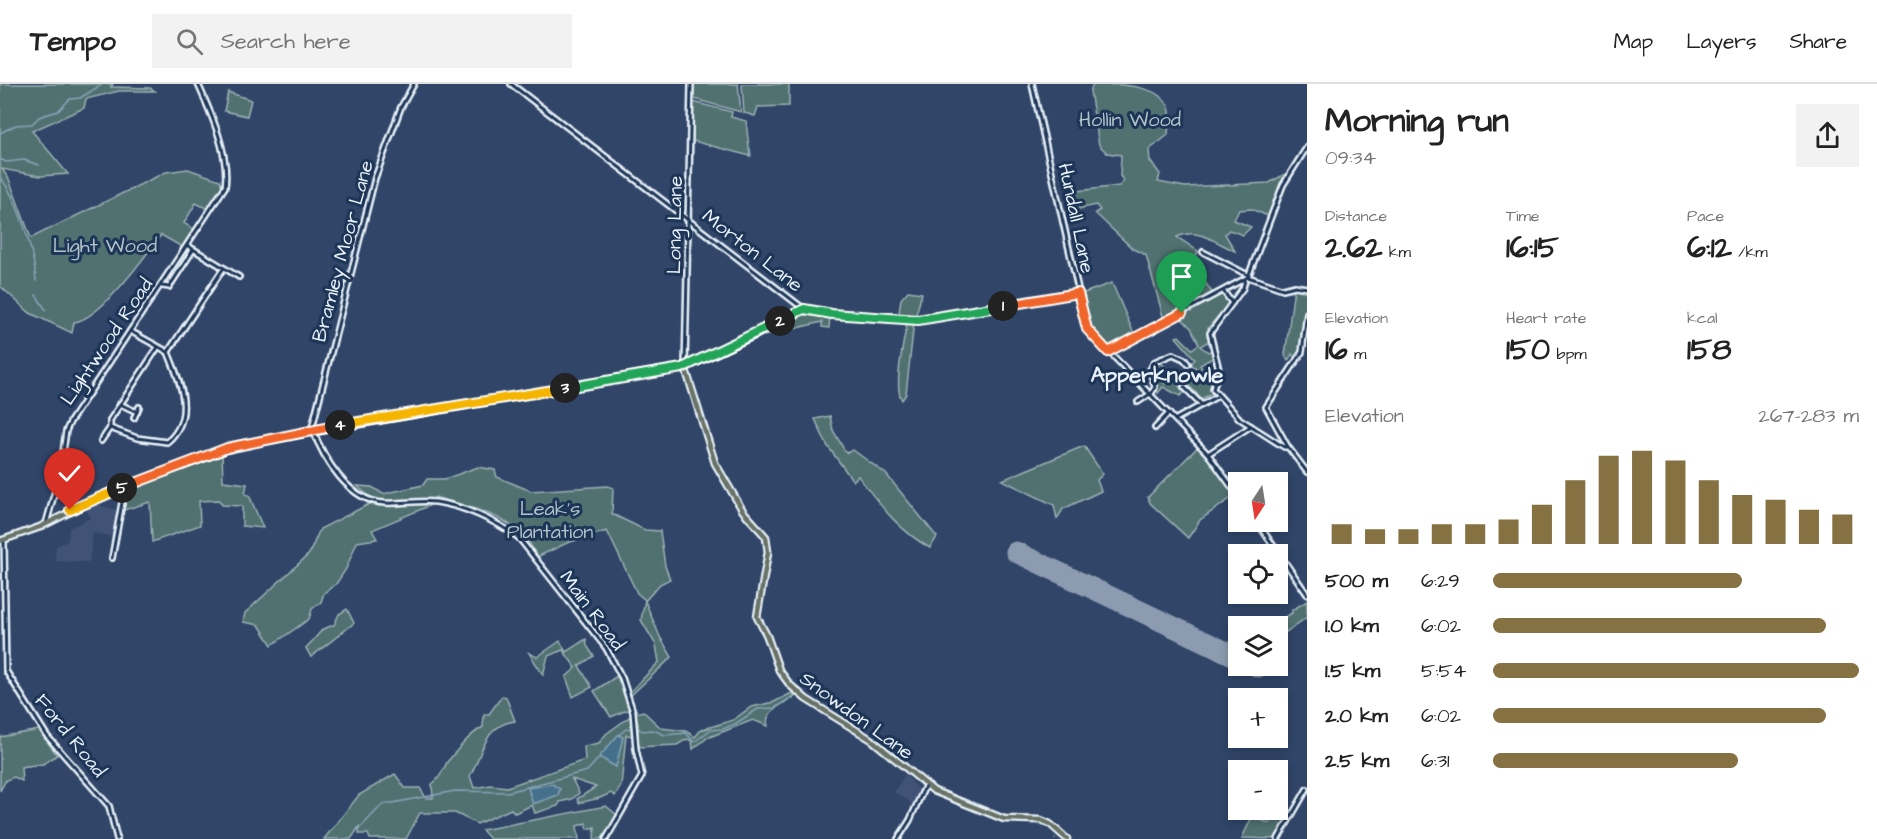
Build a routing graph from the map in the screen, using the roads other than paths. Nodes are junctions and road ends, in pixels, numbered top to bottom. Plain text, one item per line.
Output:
1 (198, 84) edge
2 (414, 84) edge
3 (511, 84) edge
4 (691, 84) edge
5 (1032, 84) edge
6 (1307, 147) edge
7 (689, 220) junction
8 (188, 246) junction
9 (193, 250) junction
10 (1203, 252) dead end
11 (224, 269) junction
12 (239, 277) dead end
13 (1247, 277) junction
14 (161, 286) junction
15 (1307, 288) edge
16 (1224, 291) junction
17 (1078, 293) junction
18 (1232, 303) junction
19 (804, 309) junction
20 (1307, 313) edge
21 (130, 331) junction
22 (158, 347) junction
23 (168, 352) junction
24 (1108, 352) junction
25 (1186, 363) dead end
26 (685, 367) junction
27 (1184, 387) dead end
28 (1150, 394) junction
29 (1217, 396) junction
30 (1138, 402) dead end
31 (120, 404) junction
32 (1202, 405) junction
33 (140, 407) dead end
34 (137, 412) junction
35 (1169, 413) junction
36 (134, 418) dead end
37 (1176, 419) junction
38 (1251, 426) junction
39 (110, 428) junction
40 (1155, 428) dead end
41 (313, 430) junction
42 (101, 441) dead end
43 (1288, 447) junction
44 (1208, 454) junction
45 (1307, 472) edge
46 (1228, 482) edge
47 (125, 486) junction
48 (46, 524) junction
49 (1264, 532) edge
50 (2, 541) edge
51 (112, 558) dead end
52 (1307, 594) edge
53 (925, 786) junction
54 (1307, 789) edge
55 (117, 839) edge
56 (606, 839) edge
57 (898, 839) edge
58 (1067, 839) edge
59 (1278, 839) edge

1 - 8 street, Lightwood Road
2 - 41 street, Bramley Moor Lane
3 - 7 street, Morton Lane
4 - 7 street, Long Lane
5 - 17 street, Hundall Lane
6 - 13 street
7 - 19 street, Morton Lane
7 - 26 street, Long Lane
8 - 9 street
8 - 14 street, Lightwood Road
9 - 11 street
9 - 14 street
10 - 13 street
11 - 12 street
11 - 23 street
13 - 15 street
13 - 16 street
13 - 18 street
14 - 21 street, Lightwood Road
16 - 18 street
16 - 24 street
17 - 19 street
17 - 24 street, Hundall Lane
18 - 29 street
19 - 26 street
20 - 43 street
21 - 22 street
21 - 48 street, Lightwood Road
22 - 23 street
22 - 31 street
23 - 39 street
24 - 28 street, Hundall Lane
25 - 28 street
26 - 41 main road
26 - 53 main road, Snowdon Lane
27 - 32 street
28 - 30 street
28 - 35 street, Hundall Lane
29 - 32 street
29 - 38 street
31 - 34 street
31 - 39 street
32 - 37 street
33 - 34 street
34 - 36 street
35 - 37 street, Hundall Lane
35 - 40 street
37 - 44 street, Hundall Lane
38 - 43 street
38 - 44 street
39 - 42 street
41 - 47 main road
41 - 56 street, Main Road
43 - 45 street
44 - 46 street, Hundall Lane
47 - 48 main road
47 - 51 street
48 - 50 main road
49 - 52 street
50 - 55 street, Ford Road
53 - 57 street
53 - 58 main road, Snowdon Lane
54 - 59 street

